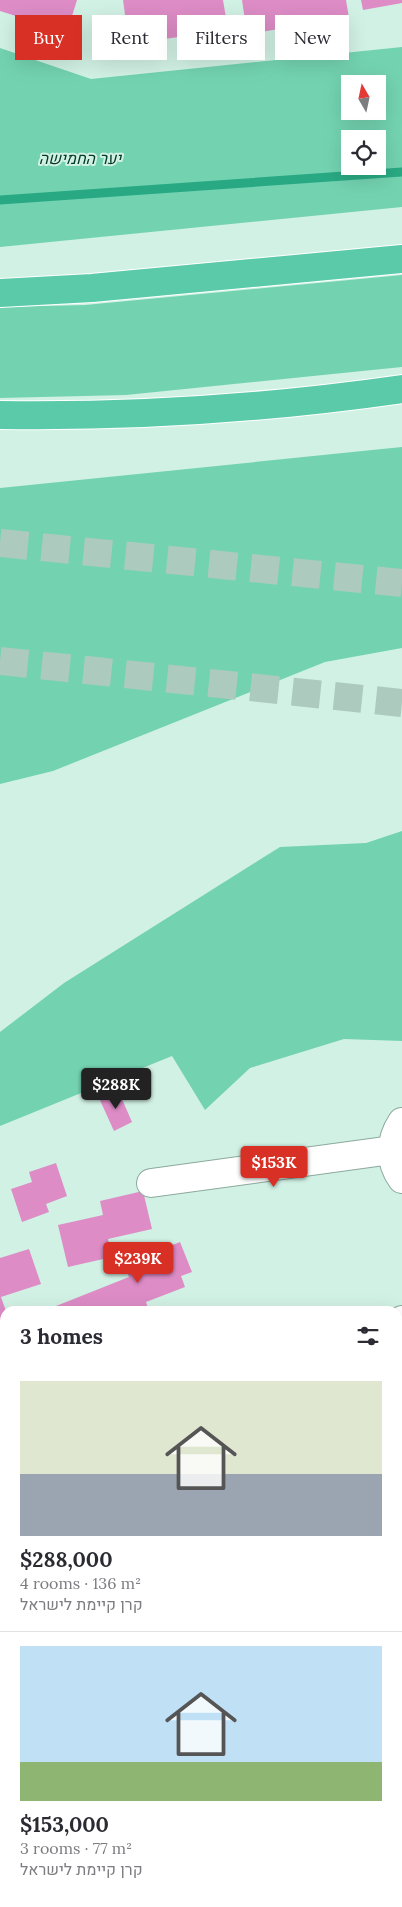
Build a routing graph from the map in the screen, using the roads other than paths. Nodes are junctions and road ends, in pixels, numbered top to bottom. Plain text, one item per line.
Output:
1 (402, 259) edge
2 (0, 294) edge
3 (402, 389) edge
4 (0, 415) edge
5 (402, 1122) edge
6 (392, 1150) junction
7 (402, 1179) edge
8 (151, 1183) dead end

1 - 2 highway
3 - 4 highway
5 - 6 street
6 - 7 street
6 - 8 street

